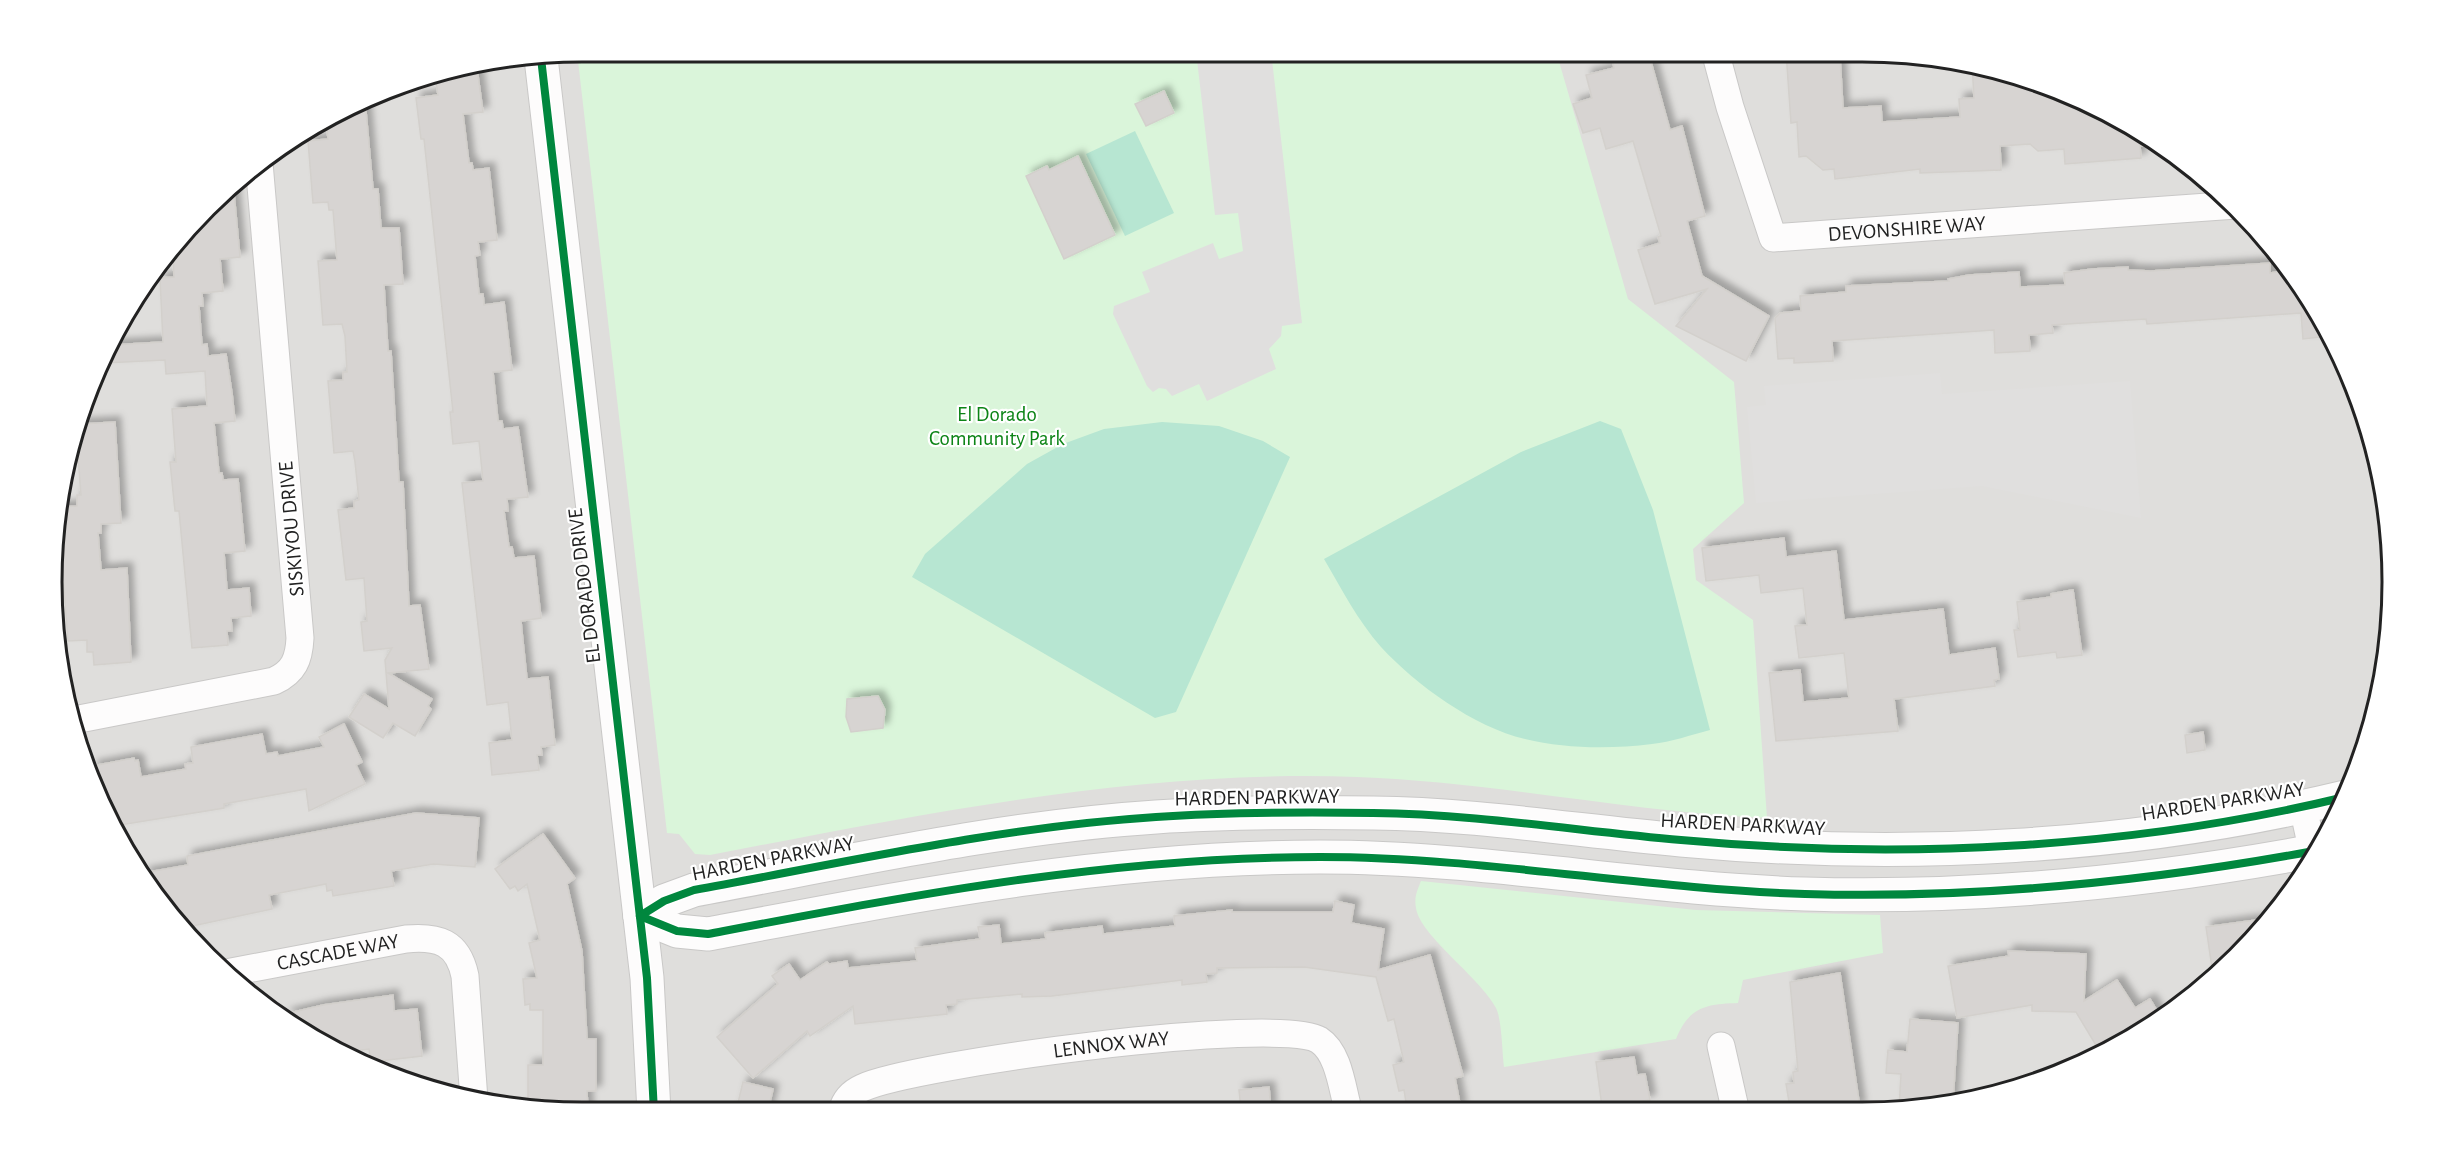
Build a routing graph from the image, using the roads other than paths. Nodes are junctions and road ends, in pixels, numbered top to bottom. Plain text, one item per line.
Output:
1 (1717, 62) edge
2 (542, 63) edge
3 (260, 173) edge
4 (2221, 206) edge
5 (80, 719) edge
6 (2334, 800) edge
7 (2303, 807) junction
8 (2311, 845) edge
9 (2306, 853) edge
10 (640, 916) junction
11 (238, 971) edge
12 (1721, 1046) dead end
13 (473, 1090) edge
14 (654, 1102) edge
15 (847, 1102) edge
16 (1346, 1102) edge
17 (1734, 1102) edge

1 - 4 street, DEVONSHIRE WAY
2 - 10 street, EL DORADO DRIVE
3 - 5 street, SISKIYOU DRIVE
6 - 7 street, HARDEN PARKWAY
7 - 8 street
7 - 10 street, HARDEN PARKWAY
9 - 10 street
10 - 14 street, EL DORADO DRIVE
11 - 13 street, CASCADE WAY
12 - 17 street
15 - 16 street, LENNOX WAY

